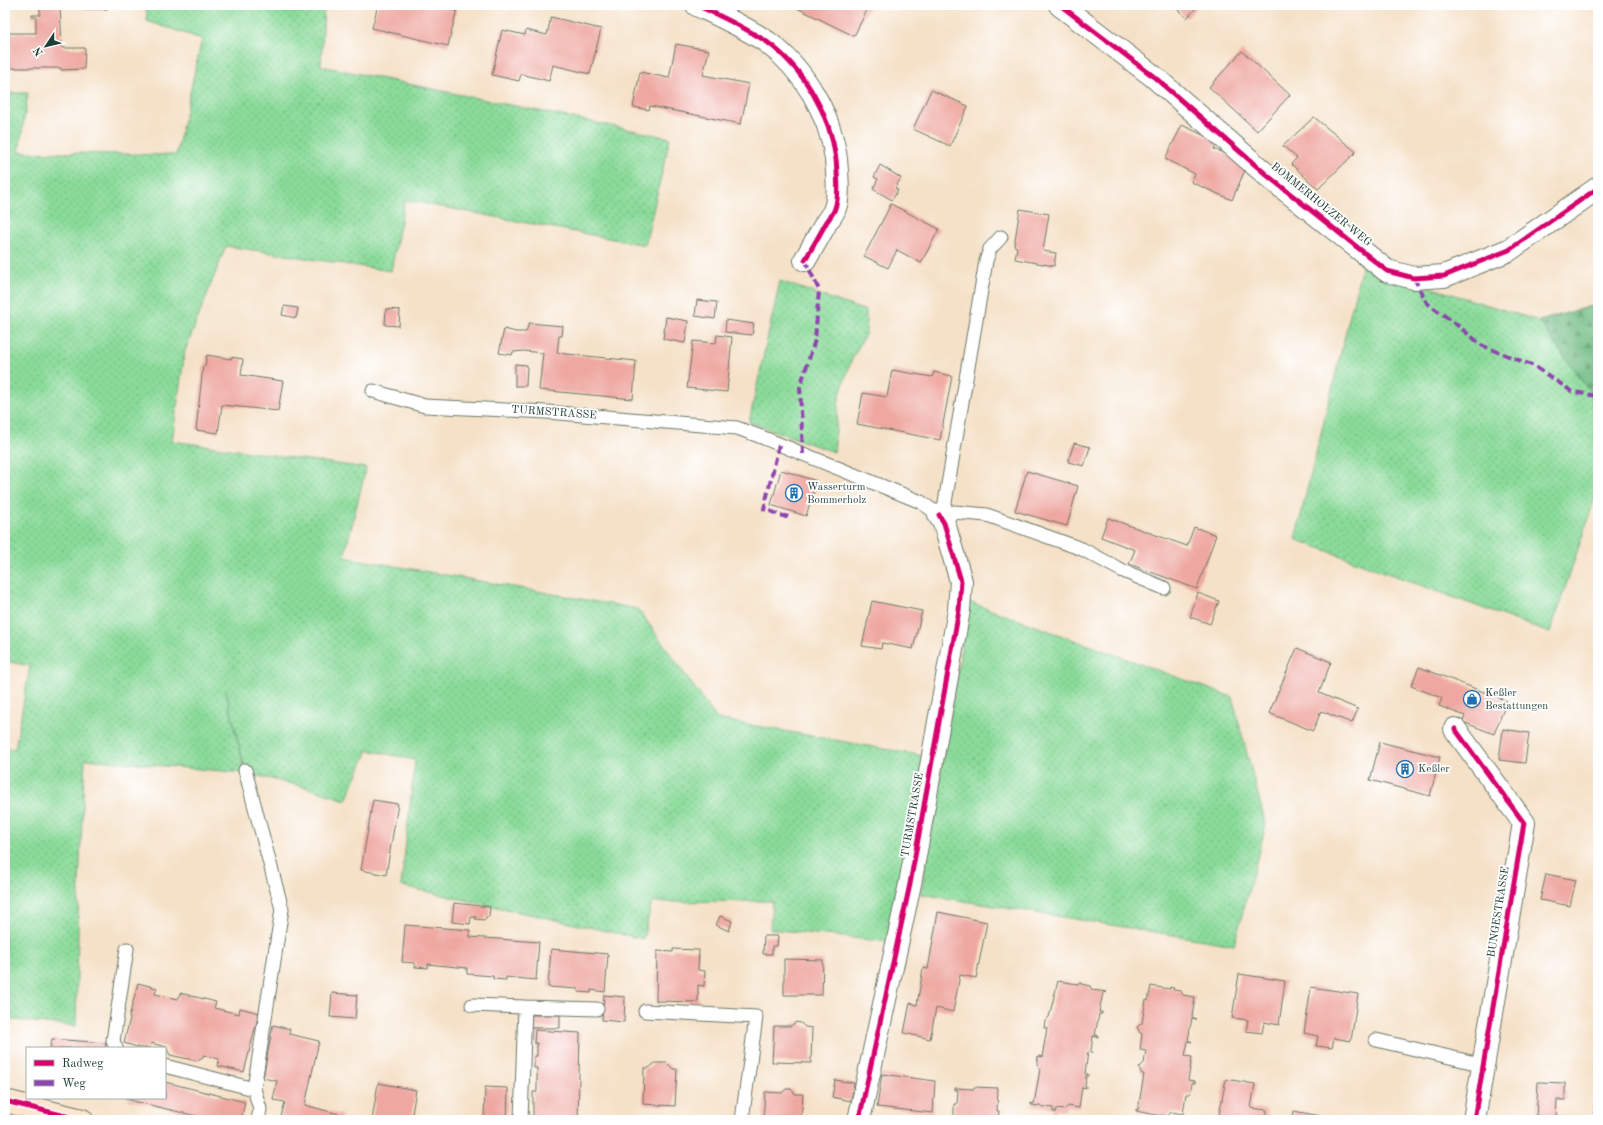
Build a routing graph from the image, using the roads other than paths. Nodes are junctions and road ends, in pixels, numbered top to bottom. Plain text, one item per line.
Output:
1 (697, 5) edge
2 (1060, 5) edge
3 (1598, 188) edge
4 (1000, 237) dead end
5 (805, 260) dead end
6 (373, 391) dead end
7 (940, 517) junction
8 (1164, 588) dead end
9 (1455, 729) dead end
10 (245, 770) dead end
11 (127, 948) dead end
12 (472, 1005) dead end
13 (525, 1007) junction
14 (597, 1009) dead end
15 (645, 1011) dead end
16 (1376, 1040) dead end
17 (116, 1047) edge
18 (1484, 1064) junction
19 (166, 1066) edge
20 (254, 1089) junction
21 (5, 1101) edge
22 (82, 1120) edge
23 (258, 1120) edge
24 (521, 1120) edge
25 (742, 1120) edge
26 (859, 1120) edge
27 (1474, 1120) edge

1 - 5 street
2 - 3 street, BOMMERHOLZER WEG
4 - 7 lane
6 - 7 lane, TURMSTRASSE
7 - 8 lane
7 - 26 street, TURMSTRASSE
9 - 18 street, BUNGESTRASSE
10 - 20 lane
11 - 17 lane
12 - 13 lane
13 - 14 lane
13 - 24 lane
15 - 25 lane
16 - 18 lane
18 - 27 street, BUNGESTRASSE
19 - 20 lane
20 - 23 lane
21 - 22 main road

